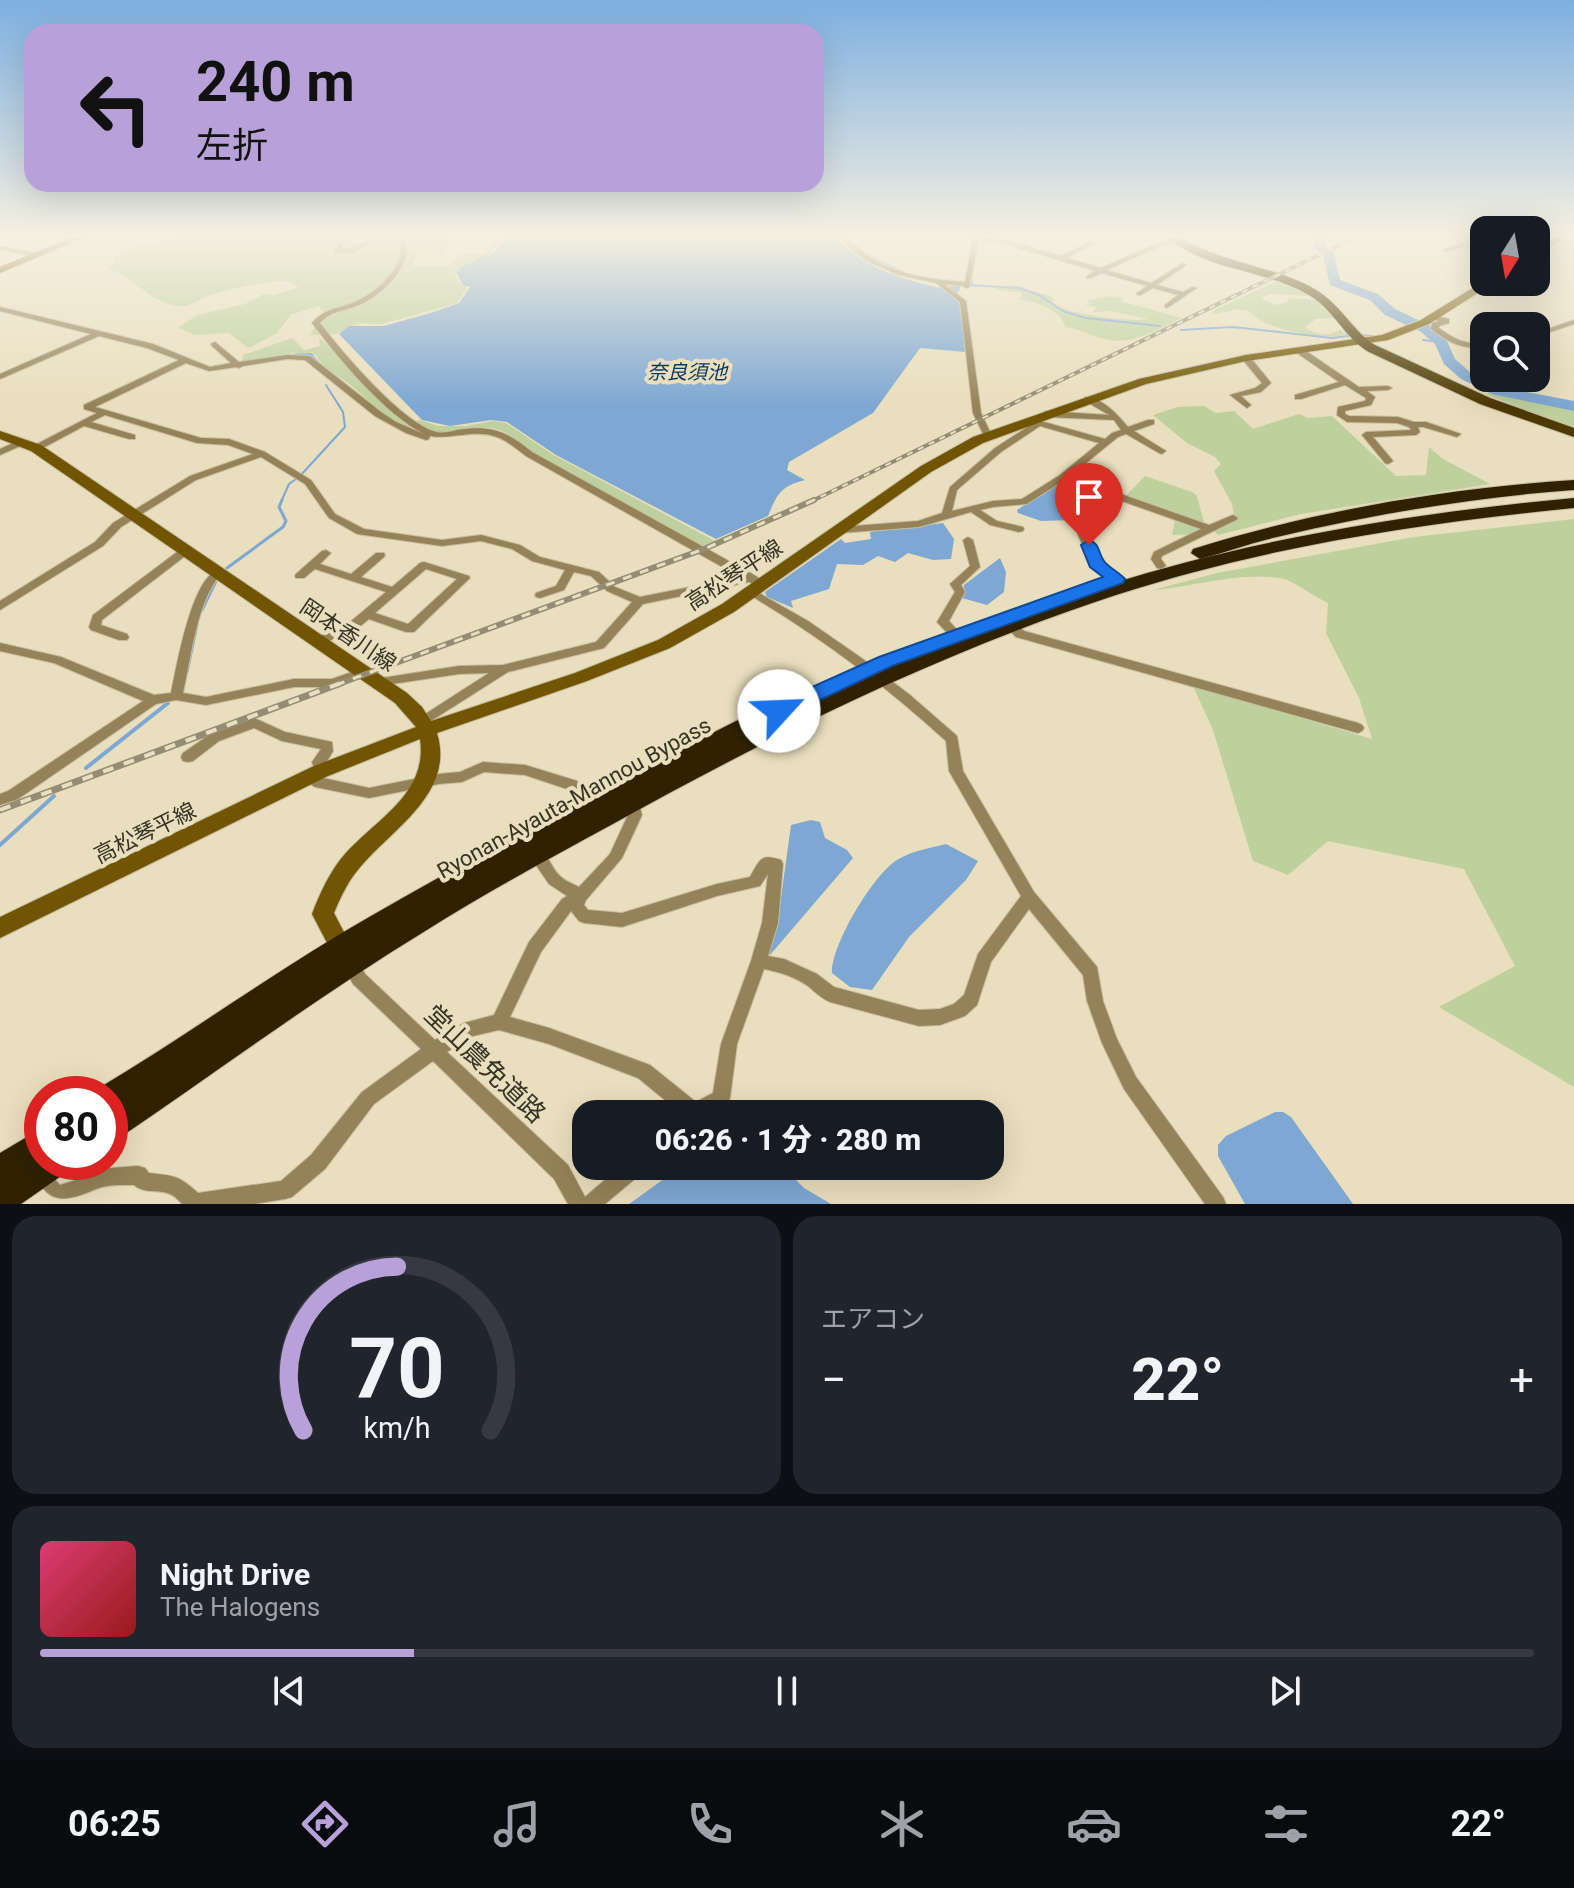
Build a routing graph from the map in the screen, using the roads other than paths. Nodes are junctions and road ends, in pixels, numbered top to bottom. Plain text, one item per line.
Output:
1 (375, 293) edge
2 (953, 293) edge
3 (960, 293) edge
4 (1177, 293) edge
5 (1187, 293) edge
6 (1313, 293) edge
7 (1470, 294) edge
8 (1184, 295) junction
9 (958, 296) junction
10 (1167, 306) dead end
11 (0, 309) edge
12 (1425, 322) junction
13 (1574, 322) edge
14 (1550, 330) edge
15 (99, 333) junction
16 (1362, 343) junction
17 (215, 344) dead end
18 (1470, 347) edge
19 (1300, 351) junction
20 (1246, 358) junction
21 (184, 361) junction
22 (239, 366) junction
23 (0, 377) edge
24 (1343, 383) junction
25 (1388, 388) dead end
26 (1357, 390) junction
27 (1298, 397) dead end
28 (1088, 399) junction
29 (1247, 405) dead end
30 (104, 412) junction
31 (1117, 418) junction
32 (1038, 420) junction
33 (1151, 422) dead end
34 (83, 423) junction
35 (1413, 425) junction
36 (1127, 431) junction
37 (1574, 433) edge
38 (1457, 434) dead end
39 (0, 435) edge
40 (435, 435) junction
41 (988, 436) junction
42 (132, 437) dead end
43 (1106, 442) junction
44 (29, 445) junction
45 (1162, 451) dead end
46 (0, 452) edge
47 (262, 454) junction
48 (1388, 461) dead end
49 (1063, 477) junction
50 (1077, 482) junction
51 (1574, 485) edge
52 (1574, 494) edge
53 (1574, 503) edge
54 (973, 508) junction
55 (1574, 510) edge
56 (134, 515) junction
57 (946, 515) junction
58 (1233, 518) dead end
59 (1207, 528) junction
60 (1019, 529) dead end
61 (840, 530) junction
62 (968, 540) dead end
63 (185, 551) junction
64 (326, 553) dead end
65 (380, 555) dead end
66 (1177, 564) junction
67 (314, 565) junction
68 (572, 567) junction
69 (217, 573) junction
70 (300, 576) dead end
71 (355, 576) junction
72 (1121, 583) junction
73 (755, 585) junction
74 (393, 591) junction
75 (540, 595) dead end
76 (639, 601) junction
77 (0, 606) edge
78 (367, 614) junction
79 (1006, 622) junction
80 (956, 635) junction
81 (123, 637) dead end
82 (318, 642) junction
83 (0, 647) edge
84 (503, 669) junction
85 (363, 672) junction
86 (872, 674) junction
87 (379, 682) junction
88 (176, 696) junction
89 (153, 700) junction
90 (425, 725) junction
91 (1358, 728) dead end
92 (188, 757) dead end
93 (315, 774) junction
94 (424, 782) junction
95 (0, 800) edge
96 (632, 800) junction
97 (586, 808) junction
98 (536, 854) junction
99 (580, 896) junction
100 (1029, 897) junction
101 (0, 928) edge
102 (346, 958) junction
103 (759, 961) junction
104 (499, 1022) junction
105 (434, 1050) junction
106 (128, 1088) edge
107 (678, 1100) edge
108 (717, 1100) edge
109 (128, 1111) edge
110 (24, 1167) edge
111 (0, 1175) edge
112 (128, 1176) edge
113 (24, 1178) edge
114 (48, 1180) edge
115 (94, 1180) edge
116 (619, 1180) edge
117 (0, 1198) edge
118 (578, 1204) edge
119 (591, 1204) edge
120 (1216, 1204) edge

1 - 40 street
2 - 9 street
3 - 9 street
4 - 8 street
5 - 8 street
6 - 16 main road
7 - 12 main road, 高松琴平線
8 - 10 street
9 - 41 street
11 - 15 street
12 - 16 main road, 高松琴平線
12 - 18 street
13 - 14 street
15 - 21 street
15 - 23 street
16 - 19 main road, 高松琴平線
16 - 37 main road
17 - 22 street
19 - 20 main road, 高松琴平線
19 - 24 street
20 - 28 main road, 高松琴平線
20 - 29 street
21 - 22 street
21 - 30 street
22 - 40 street
24 - 26 street
24 - 27 street
25 - 26 street
26 - 35 street
28 - 31 street
28 - 32 main road, 高松琴平線
30 - 34 street
30 - 47 street
31 - 32 street
31 - 36 street
32 - 41 main road, 高松琴平線
32 - 43 street
32 - 57 street
33 - 36 street
34 - 42 street
34 - 44 street
35 - 38 street
35 - 48 street
36 - 43 street
36 - 45 street
39 - 44 main road, 岡本香川線
40 - 73 street
41 - 61 main road, 高松琴平線
43 - 49 street
44 - 46 street
44 - 56 main road, 岡本香川線
47 - 56 street
47 - 68 street
49 - 50 street
49 - 54 street
50 - 59 street
50 - 72 street
51 - 66 highway
52 - 66 highway, Ryonan-Ayauta-Mannou Bypass
53 - 66 highway, Ryonan-Ayauta-Mannou Bypass
54 - 57 street
54 - 60 street
55 - 66 highway
56 - 63 main road, 岡本香川線
56 - 77 street
57 - 61 street
58 - 59 street
59 - 66 street
61 - 73 main road, 高松琴平線
62 - 80 street
63 - 69 main road, 岡本香川線
63 - 81 street
64 - 67 street
65 - 71 street
66 - 72 highway, Ryonan-Ayauta-Mannou Bypass
67 - 70 street
67 - 71 street
68 - 75 street
68 - 76 street
69 - 82 main road, 岡本香川線
69 - 88 street
71 - 74 street
72 - 79 highway, Ryonan-Ayauta-Mannou Bypass
73 - 76 street
73 - 86 street
73 - 90 main road, 高松琴平線
74 - 78 street
74 - 78 street
76 - 84 street
78 - 82 street
79 - 80 highway, Ryonan-Ayauta-Mannou Bypass
79 - 86 highway, Ryonan-Ayauta-Mannou Bypass
79 - 91 street
80 - 86 highway, Ryonan-Ayauta-Mannou Bypass
82 - 85 main road, 岡本香川線
83 - 89 street
84 - 87 street
84 - 90 street
85 - 87 main road, 岡本香川線
85 - 88 street
86 - 96 highway, Ryonan-Ayauta-Mannou Bypass
86 - 97 highway, Ryonan-Ayauta-Mannou Bypass
86 - 100 street
87 - 90 main road, 岡本香川線
88 - 89 street
89 - 95 street
90 - 93 main road, 高松琴平線
90 - 94 main road
92 - 93 street
93 - 94 street
93 - 101 main road, 高松琴平線
94 - 97 street
94 - 102 main road
96 - 98 highway, Ryonan-Ayauta-Mannou Bypass
96 - 99 street
97 - 102 highway, Ryonan-Ayauta-Mannou Bypass
98 - 99 street
98 - 102 highway, Ryonan-Ayauta-Mannou Bypass
99 - 103 street
99 - 104 street
100 - 103 street
100 - 120 street
102 - 105 street, 堂山農免道路
102 - 106 highway, Ryonan-Ayauta-Mannou Bypass
102 - 109 highway, Ryonan-Ayauta-Mannou Bypass
103 - 108 street
104 - 105 street
104 - 107 street
105 - 112 street
105 - 118 street, 堂山農免道路
110 - 111 highway
113 - 117 highway
114 - 115 street
116 - 119 street

